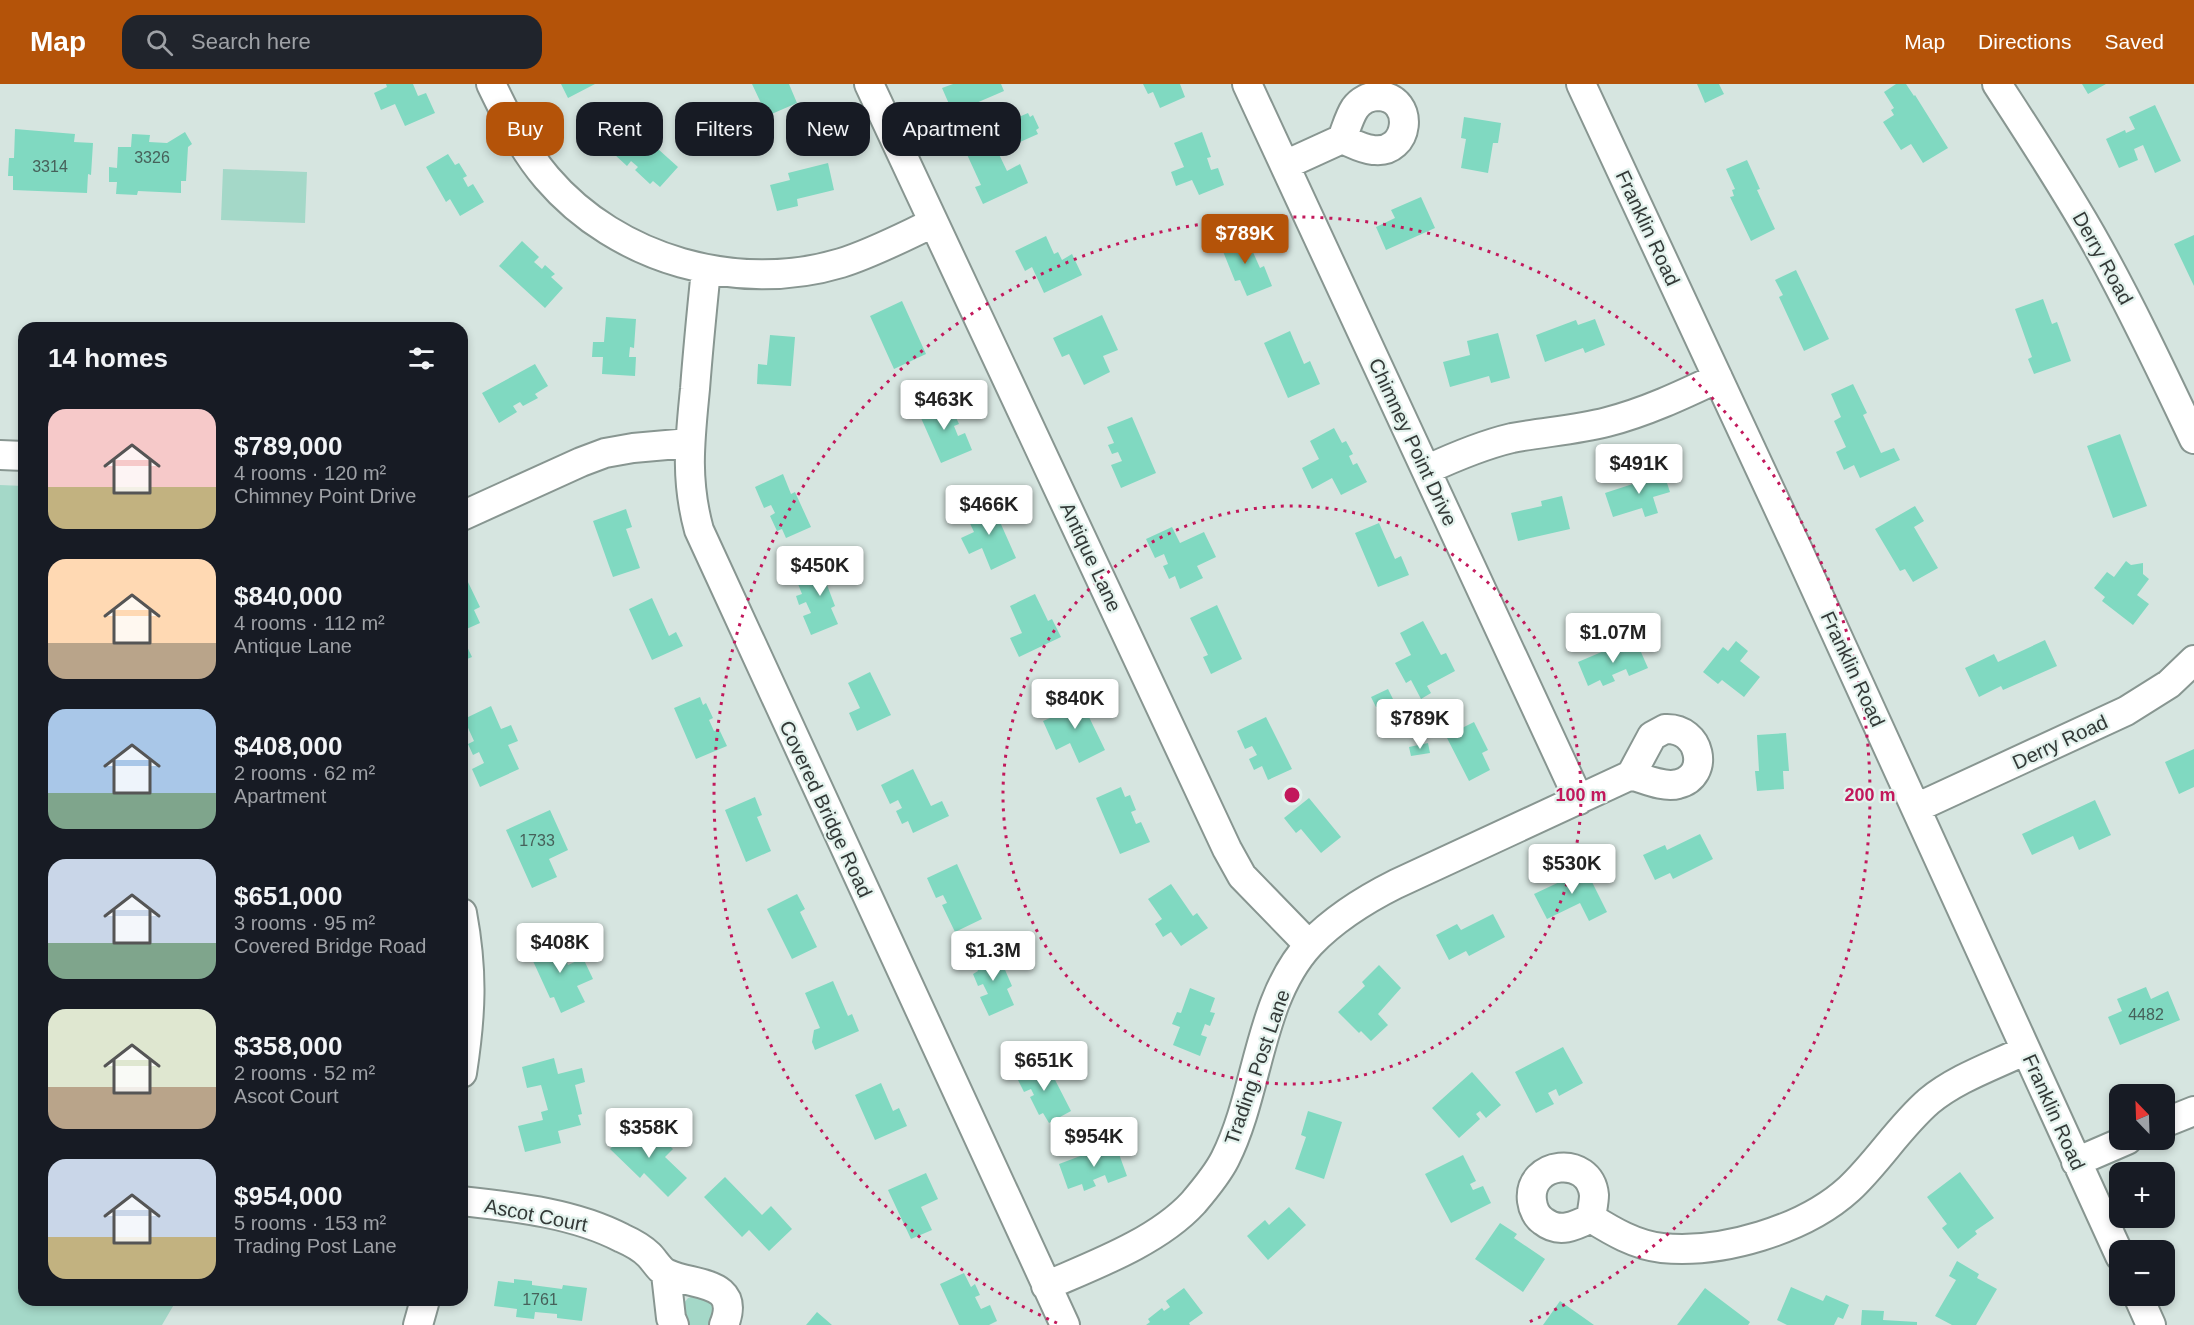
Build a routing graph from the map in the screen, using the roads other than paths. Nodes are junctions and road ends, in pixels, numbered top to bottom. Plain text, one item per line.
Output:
1 (491, 84) edge
2 (869, 84) edge
3 (1247, 84) edge
4 (1581, 84) edge
5 (1997, 84) edge
6 (1342, 139) dead end
7 (1285, 165) junction
8 (933, 223) junction
9 (706, 270) junction
10 (1718, 378) junction
11 (2194, 439) edge
12 (689, 442) junction
13 (0, 455) edge
14 (18, 456) edge
15 (1426, 470) junction
16 (468, 513) edge
17 (2194, 660) edge
18 (1631, 775) dead end
19 (1578, 800) junction
20 (1916, 808) junction
21 (1309, 945) junction
22 (468, 956) edge
23 (468, 1036) edge
24 (2026, 1050) junction
25 (2194, 1110) edge
26 (2175, 1119) edge
27 (2109, 1148) edge
28 (2076, 1162) junction
29 (468, 1203) edge
30 (1591, 1218) dead end
31 (2113, 1240) edge
32 (666, 1274) junction
33 (1046, 1286) junction
34 (423, 1306) edge
35 (2142, 1306) edge
36 (418, 1325) edge
37 (675, 1325) edge
38 (724, 1325) edge
39 (1065, 1325) edge
40 (2151, 1325) edge

1 - 9 street
2 - 8 street, Antique Lane
3 - 7 street, Chimney Point Drive
4 - 10 street, Franklin Road
5 - 11 street, Derry Road
6 - 7 street
7 - 15 street, Chimney Point Drive
8 - 9 street
8 - 21 street, Antique Lane
9 - 12 street, Covered Bridge Road
10 - 15 street
10 - 20 street, Franklin Road
12 - 16 street
12 - 33 street, Covered Bridge Road
13 - 14 street
15 - 19 street, Chimney Point Drive
17 - 20 street, Derry Road
18 - 19 street, Trading Post Lane
19 - 21 street, Trading Post Lane
20 - 24 street, Franklin Road
21 - 33 street, Trading Post Lane
22 - 23 street
24 - 28 street, Franklin Road
24 - 30 street
25 - 26 street
27 - 28 street
28 - 31 street, Franklin Road
29 - 32 street, Ascot Court
32 - 37 street
32 - 38 street
33 - 39 street, Covered Bridge Road
34 - 36 street
35 - 40 street

